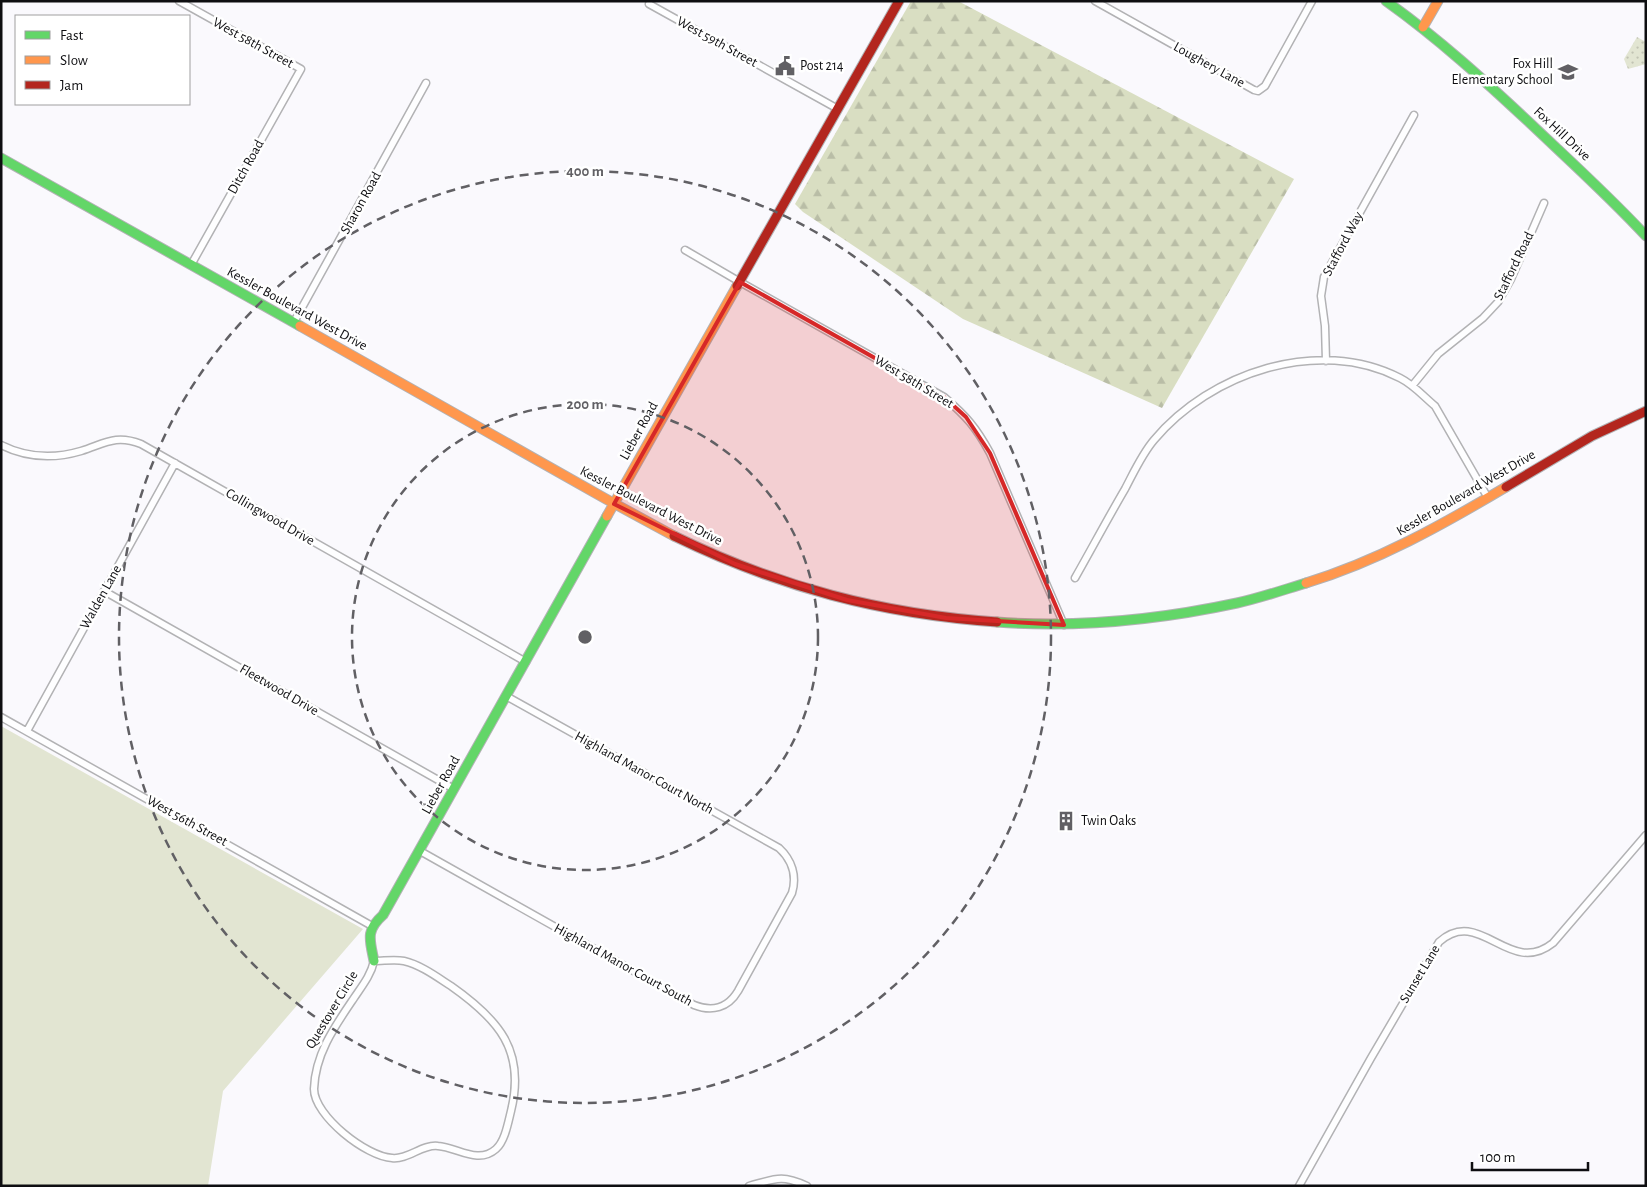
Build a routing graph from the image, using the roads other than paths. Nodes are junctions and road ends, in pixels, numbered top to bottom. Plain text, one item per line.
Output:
1 (179, 1) edge
2 (899, 1) edge
3 (1095, 1) edge
4 (1312, 1) edge
5 (1386, 1) edge
6 (1438, 1) edge
7 (649, 4) dead end
8 (1423, 27) junction
9 (301, 69) joint
10 (426, 83) dead end
11 (838, 109) junction
12 (1414, 115) dead end
13 (1, 158) edge
14 (1544, 203) dead end
15 (1646, 236) edge
16 (685, 250) dead end
17 (192, 265) junction
18 (740, 282) junction
19 (294, 322) junction
20 (1326, 361) junction
21 (1412, 386) junction
22 (1646, 405) edge
23 (1643, 412) edge
24 (1, 445) edge
25 (174, 463) junction
26 (1488, 498) junction
27 (614, 504) junction
28 (1075, 578) dead end
29 (104, 591) junction
30 (1064, 625) junction
31 (526, 662) junction
32 (506, 696) junction
33 (1, 717) edge
34 (26, 731) junction
35 (454, 789) junction
36 (1646, 835) edge
37 (781, 850) joint
38 (420, 851) junction
39 (372, 926) junction
40 (374, 962) junction
41 (749, 1186) edge
42 (807, 1186) edge
43 (1299, 1186) edge

1 - 9 street, West 58th Street
2 - 11 main road, Lieber Road
3 - 4 street, Loughery Lane
5 - 8 main road, Fox Hill Drive
6 - 8 main road
7 - 11 street, West 59th Street
8 - 15 main road, Fox Hill Drive
9 - 17 street, Ditch Road
10 - 19 street, Sharon Road
11 - 18 main road, Lieber Road
12 - 20 street, Stafford Way
13 - 17 main road, Kessler Boulevard West Drive
14 - 21 street, Stafford Road
16 - 18 street, West 58th Street
17 - 19 main road, Kessler Boulevard West Drive
18 - 27 main road, Lieber Road
18 - 30 street, West 58th Street
19 - 27 main road, Kessler Boulevard West Drive
20 - 21 street
20 - 28 street
21 - 26 street
22 - 23 main road
23 - 26 main road, Kessler Boulevard West Drive
24 - 25 street, Collingwood Drive
25 - 29 street, Walden Lane
25 - 31 street, Collingwood Drive
26 - 30 main road, Kessler Boulevard West Drive
27 - 30 main road, Kessler Boulevard West Drive
27 - 31 main road, Lieber Road
29 - 34 street, Walden Lane
29 - 35 street, Fleetwood Drive
31 - 32 main road, Lieber Road
32 - 35 main road, Lieber Road
32 - 37 street, Highland Manor Court North
33 - 34 street, West 56th Street
34 - 39 street, West 56th Street
35 - 38 main road, Lieber Road
36 - 43 street, Sunset Lane
37 - 38 street, Highland Manor Court South
38 - 39 main road, Lieber Road
39 - 40 main road, Questover Circle
40 - 40 street, Questover Circle
41 - 42 street

